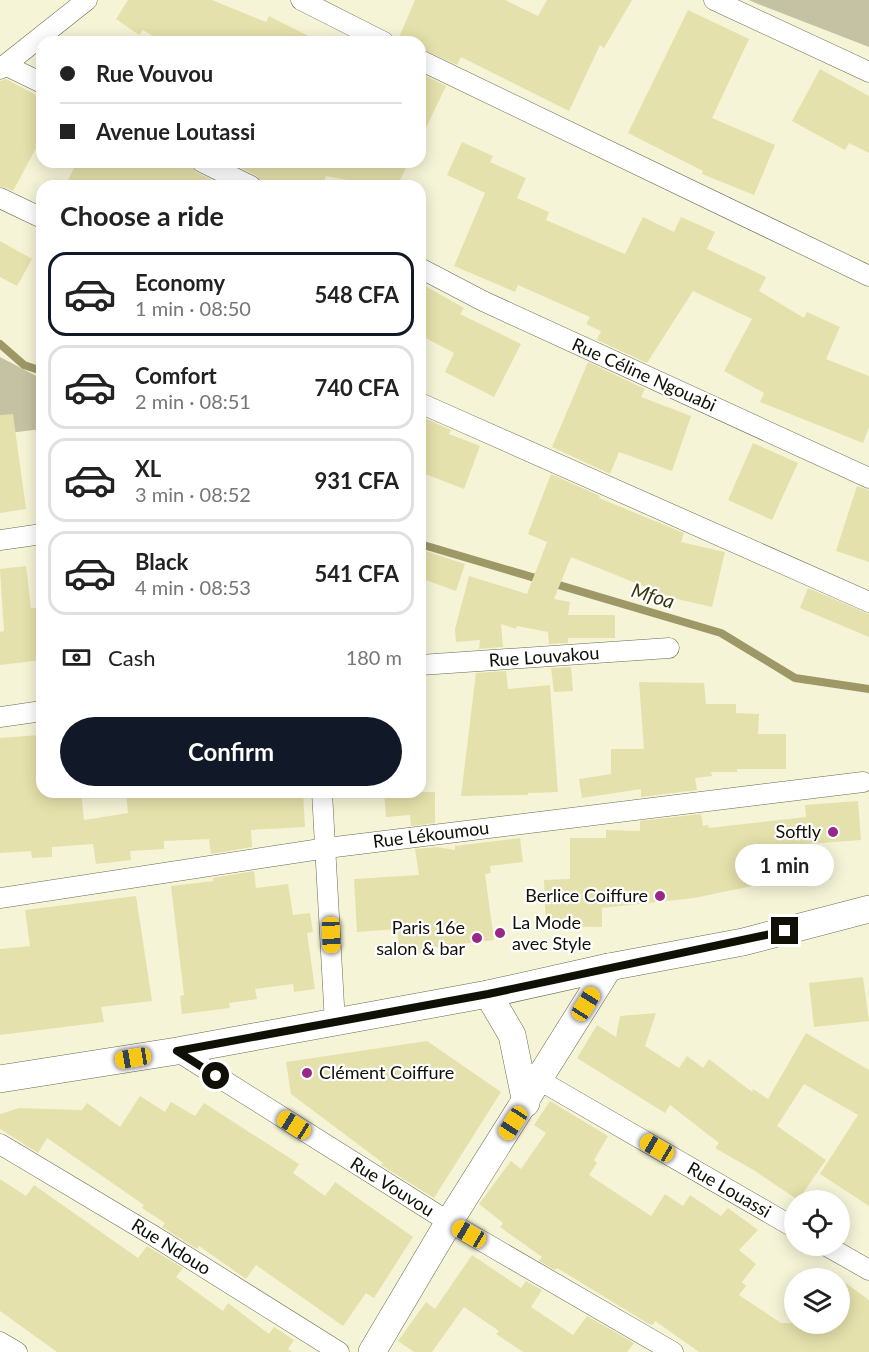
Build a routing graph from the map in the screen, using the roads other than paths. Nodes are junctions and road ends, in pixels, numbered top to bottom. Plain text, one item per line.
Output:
1 (87, 0) edge
2 (301, 0) edge
3 (714, 0) edge
4 (43, 36) edge
5 (372, 36) edge
6 (36, 41) edge
7 (426, 63) edge
8 (3, 68) edge
9 (869, 72) edge
10 (36, 81) edge
11 (214, 168) edge
12 (239, 180) edge
13 (0, 198) edge
14 (36, 215) edge
15 (426, 271) edge
16 (869, 276) edge
17 (426, 406) edge
18 (869, 478) edge
19 (36, 535) edge
20 (0, 540) edge
21 (869, 602) edge
22 (669, 648) dead end
23 (426, 665) edge
24 (36, 712) edge
25 (0, 717) edge
26 (863, 782) dead end
27 (323, 798) edge
28 (327, 848) junction
29 (0, 898) edge
30 (869, 909) edge
31 (609, 967) junction
32 (488, 994) junction
33 (335, 1023) junction
34 (177, 1051) junction
35 (0, 1079) edge
36 (529, 1084) junction
37 (0, 1144) edge
38 (449, 1222) junction
39 (784, 1222) edge
40 (844, 1256) edge
41 (869, 1270) edge
42 (0, 1342) edge
43 (18, 1352) edge
44 (339, 1352) edge
45 (372, 1352) edge
46 (673, 1352) edge

1 - 4 street
2 - 5 street
3 - 9 street
6 - 8 street
7 - 16 street
8 - 10 street
11 - 12 street
13 - 14 street
15 - 18 street, Rue Céline Ngouabi
17 - 21 street
19 - 20 street
22 - 23 street, Rue Louvakou
24 - 25 street
26 - 28 street, Rue Lékoumou
27 - 28 street
28 - 29 street, Rue Lékoumou
28 - 33 street
30 - 31 main road
31 - 32 main road
31 - 36 main road
32 - 33 main road
32 - 36 main road
33 - 34 main road
34 - 35 main road
34 - 38 street, Rue Vouvou
36 - 38 main road
36 - 39 street, Rue Louassi
37 - 44 street, Rue Ndouo
38 - 45 main road
38 - 46 street, Rue Vouvou
40 - 41 street
42 - 43 street

